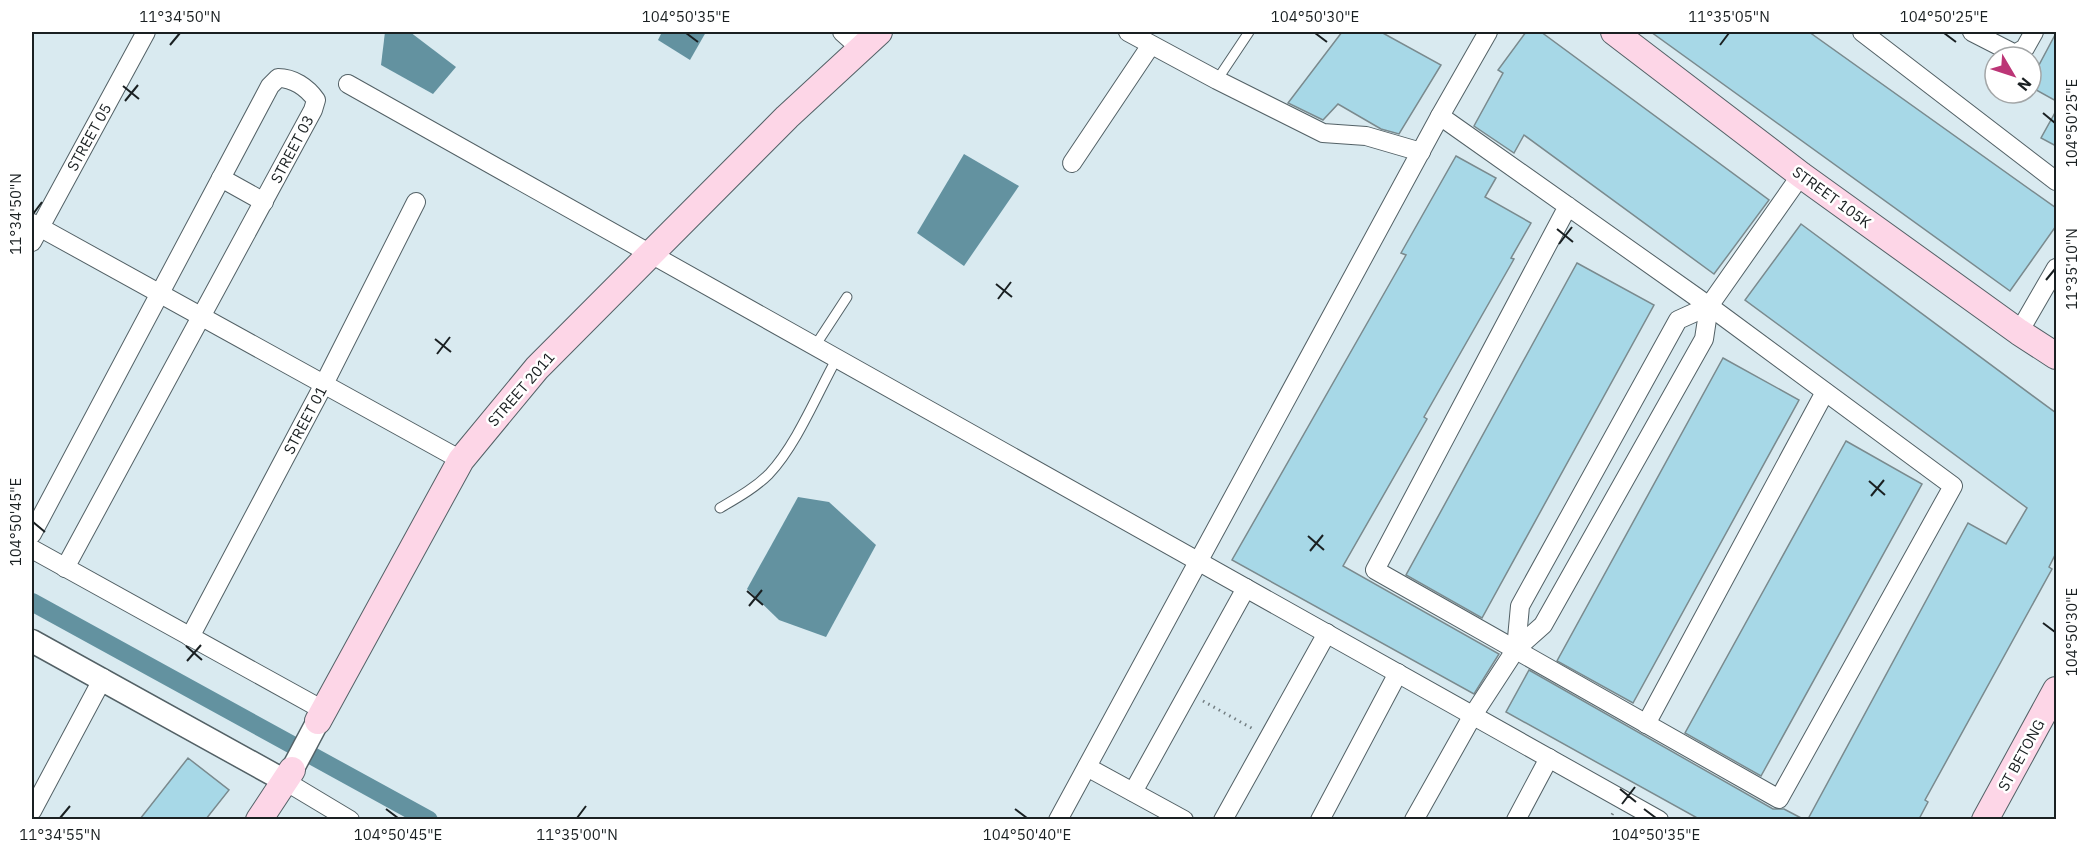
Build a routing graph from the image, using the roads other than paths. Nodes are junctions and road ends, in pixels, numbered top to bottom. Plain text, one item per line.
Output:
1 (146, 32) edge
2 (1128, 32) edge
3 (1249, 32) edge
4 (1488, 32) edge
5 (1614, 32) edge
6 (1862, 32) edge
7 (1972, 32) edge
8 (2034, 32) edge
9 (860, 37) edge
10 (1151, 45) junction
11 (1217, 80) junction
12 (348, 84) dead end
13 (1440, 116) junction
14 (1421, 152) junction
15 (1072, 163) dead end
16 (1801, 175) junction
17 (221, 178) junction
18 (2056, 181) edge
19 (264, 202) junction
20 (416, 202) dead end
21 (1568, 206) junction
22 (34, 231) edge
23 (653, 254) junction
24 (2056, 268) edge
25 (160, 294) junction
26 (847, 297) dead end
27 (1709, 306) junction
28 (202, 317) junction
29 (2019, 332) junction
30 (815, 346) junction
31 (2056, 356) edge
32 (837, 358) junction
33 (324, 384) junction
34 (1825, 392) junction
35 (461, 460) junction
36 (720, 508) dead end
37 (32, 534) edge
38 (32, 549) edge
39 (1198, 561) junction
40 (65, 568) junction
41 (1246, 588) junction
42 (1327, 633) junction
43 (190, 637) junction
44 (32, 641) edge
45 (1516, 649) junction
46 (1398, 673) junction
47 (103, 678) junction
48 (2056, 690) edge
49 (321, 715) junction
50 (1473, 715) junction
51 (1646, 724) junction
52 (1550, 758) junction
53 (1087, 767) junction
54 (288, 776) junction
55 (1133, 792) junction
56 (32, 812) edge
57 (259, 819) edge
58 (350, 819) edge
59 (1058, 819) edge
60 (1184, 819) edge
61 (1223, 819) edge
62 (1320, 819) edge
63 (1414, 819) edge
64 (1516, 819) edge
65 (1659, 819) edge
66 (1984, 819) edge

1 - 22 street, STREET 05
2 - 10 street
3 - 11 lane
4 - 13 street
5 - 16 main road, STREET 105K
6 - 18 street
7 - 8 street
9 - 23 main road, STREET 2011
10 - 11 street
10 - 15 street
11 - 14 street
12 - 23 street
13 - 14 street
13 - 21 street
14 - 39 street
16 - 27 street
16 - 29 main road, STREET 105K
17 - 19 street
17 - 19 street, STREET 03
17 - 25 street, STREET 03
19 - 28 street, STREET 03
20 - 33 street, STREET 01
21 - 27 street
21 - 45 street
22 - 25 street
23 - 30 street
23 - 35 main road, STREET 2011
24 - 29 street
25 - 28 street
25 - 37 street, STREET 03
26 - 30 lane
27 - 34 street
27 - 45 street
27 - 45 street
28 - 33 street
28 - 40 street, STREET 03
29 - 31 main road, STREET 105K
30 - 32 street
32 - 36 lane
32 - 39 street
33 - 35 street
33 - 43 street, STREET 01
34 - 51 street
34 - 51 street
35 - 49 main road, STREET 2011
38 - 40 street
39 - 41 street
39 - 53 street
40 - 43 street
41 - 42 street
41 - 55 street
42 - 46 street
42 - 61 street
43 - 49 street
44 - 47 street
45 - 50 street
45 - 51 street
46 - 50 street
46 - 62 street
47 - 54 street
47 - 56 street
48 - 66 main road, ST BETONG
49 - 54 street, STREET 2011
50 - 52 street
50 - 63 street
52 - 64 street
52 - 65 street
53 - 55 street
53 - 59 street
54 - 57 main road, STREET 2011
54 - 58 street
55 - 60 street

